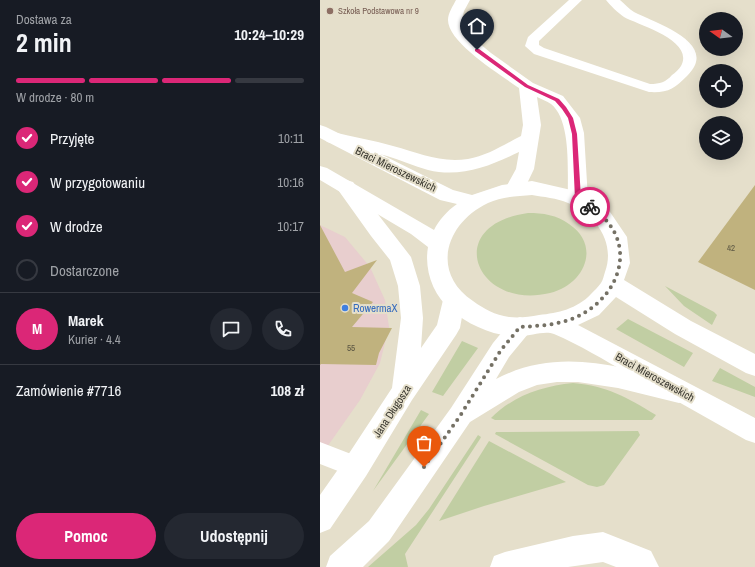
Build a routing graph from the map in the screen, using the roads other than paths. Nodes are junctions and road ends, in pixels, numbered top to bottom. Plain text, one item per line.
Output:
1 (463, 0) edge
2 (576, 0) edge
3 (612, 0) edge
4 (527, 86) junction
5 (327, 135) edge
6 (529, 139) junction
7 (320, 172) edge
8 (346, 187) junction
9 (516, 189) junction
10 (578, 199) junction
11 (474, 202) junction
12 (438, 244) junction
13 (614, 284) junction
14 (454, 300) junction
15 (555, 324) junction
16 (520, 327) junction
17 (755, 366) edge
18 (403, 392) junction
19 (687, 394) junction
20 (460, 416) junction
21 (755, 431) edge
22 (320, 453) edge
23 (356, 467) junction
24 (320, 518) edge
25 (341, 567) edge
26 (505, 567) edge
27 (644, 567) edge

1 - 4 street
2 - 3 lane
4 - 6 street
4 - 10 street
5 - 6 street
5 - 11 street, Braci Mieroszewskich
6 - 9 street
7 - 8 street
8 - 12 street
8 - 18 street
9 - 10 street
9 - 11 street
10 - 13 street
11 - 12 street
12 - 14 street
13 - 15 street
13 - 17 street
14 - 16 street
14 - 18 street, Jana Długosza
15 - 16 street
15 - 19 street, Braci Mieroszewskich
16 - 20 street
18 - 23 street, Jana Długosza
19 - 20 street
19 - 21 street, Braci Mieroszewskich
20 - 25 street
22 - 23 lane
23 - 24 street, Jana Długosza
26 - 27 street

